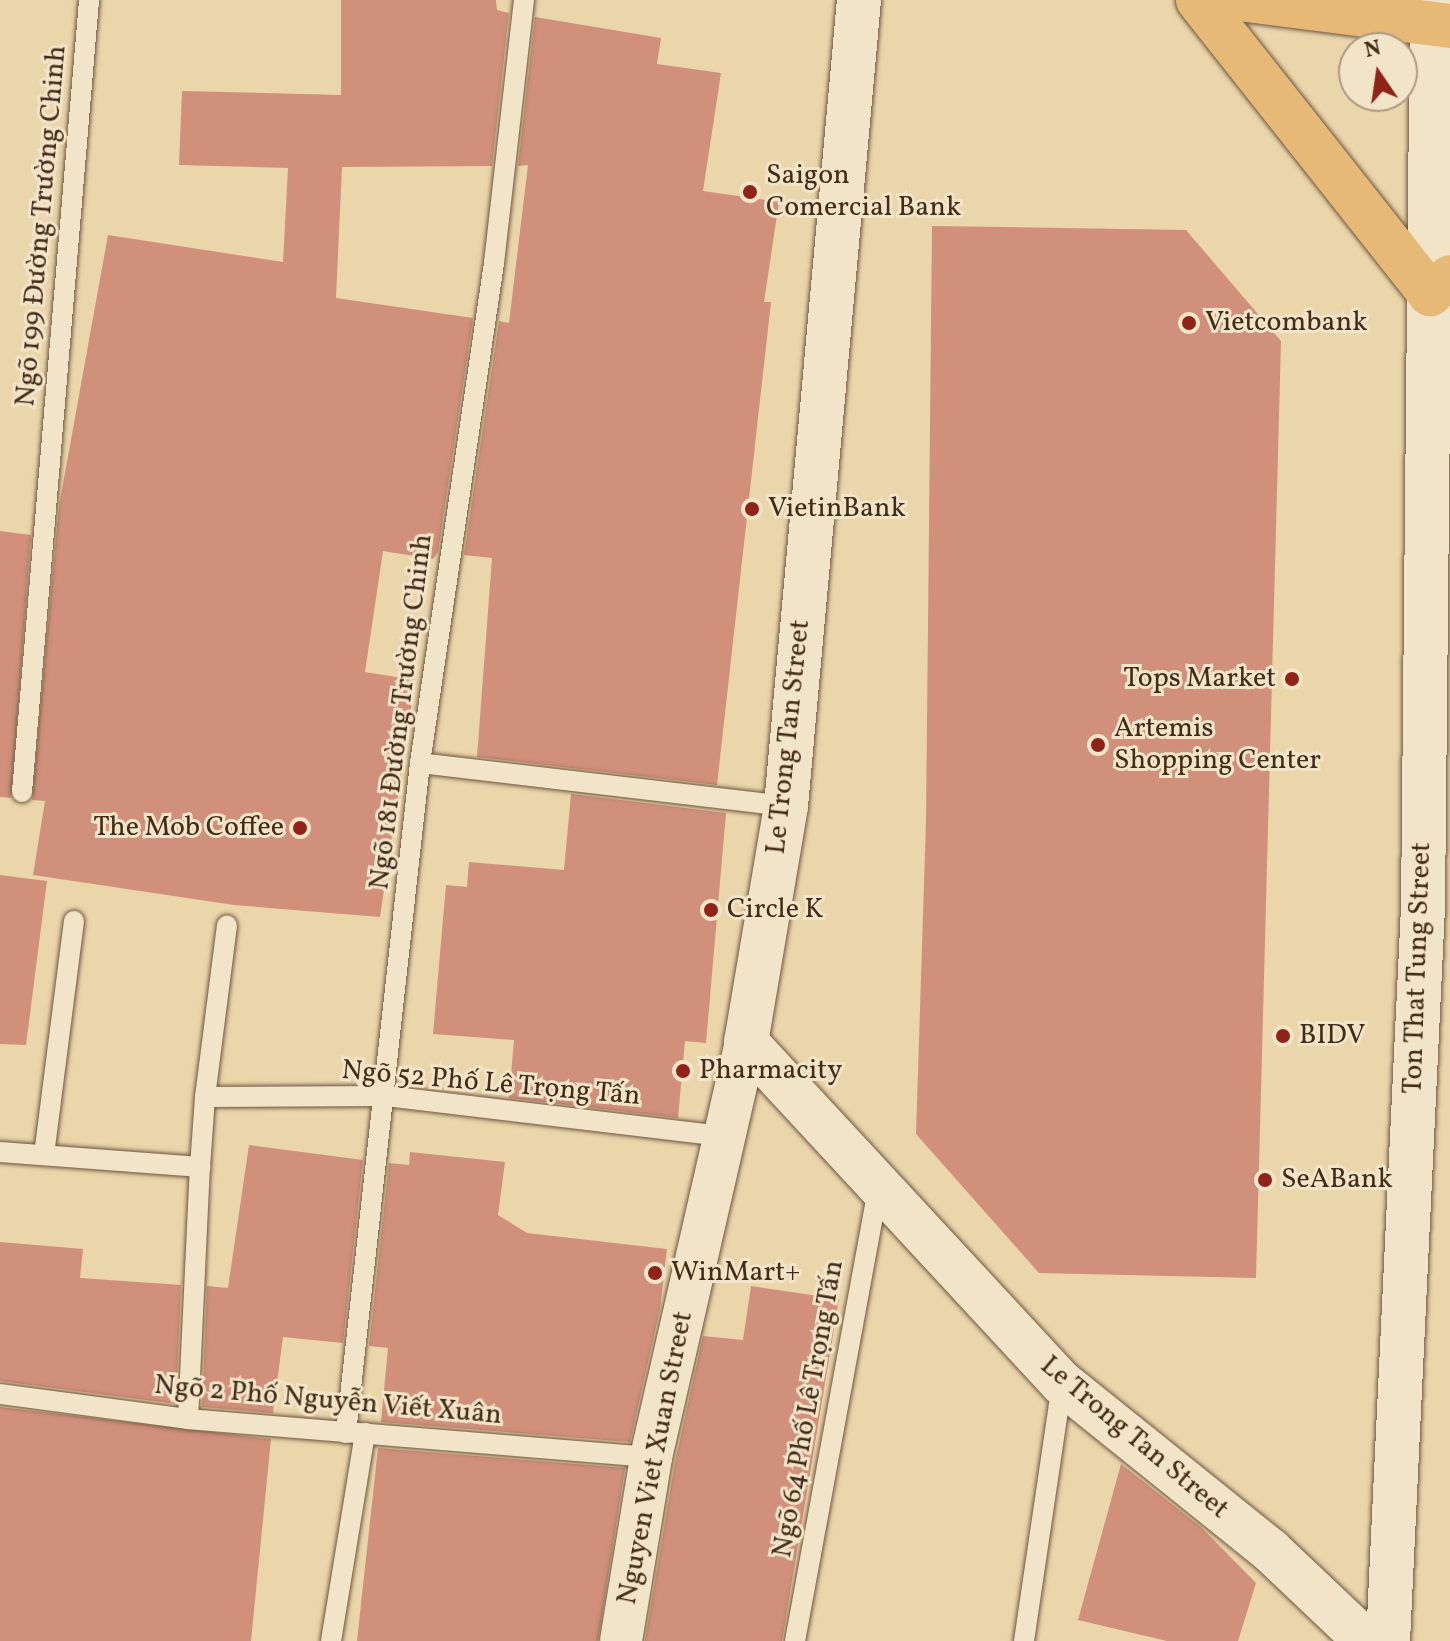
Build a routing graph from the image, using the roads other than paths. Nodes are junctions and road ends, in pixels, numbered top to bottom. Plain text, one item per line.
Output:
1 (89, 0) edge
2 (524, 0) edge
3 (859, 0) edge
4 (1198, 0) edge
5 (1247, 0) edge
6 (1438, 17) edge
7 (1440, 286) edge
8 (420, 763) junction
9 (22, 792) dead end
10 (786, 806) junction
11 (1436, 907) edge
12 (74, 921) dead end
13 (227, 925) dead end
14 (746, 1042) junction
15 (386, 1096) junction
16 (205, 1097) junction
17 (723, 1136) junction
18 (0, 1152) edge
19 (44, 1155) junction
20 (200, 1167) junction
21 (878, 1188) junction
22 (1062, 1383) junction
23 (0, 1394) edge
24 (188, 1419) junction
25 (355, 1433) junction
26 (651, 1457) junction
27 (331, 1641) edge
28 (621, 1641) edge
29 (795, 1641) edge
30 (1024, 1641) edge
31 (1366, 1641) edge
32 (1388, 1641) edge

1 - 9 lane, Ngõ 199 Đường Trường Chinh
2 - 8 lane, Ngõ 181 Đường Trường Chinh
3 - 10 main road, Le Trong Tan Street
4 - 7 main road
5 - 6 main road
6 - 7 main road, Ton That Tung Street
7 - 11 main road, Ton That Tung Street
8 - 10 lane
8 - 15 lane, Ngõ 181 Đường Trường Chinh
10 - 14 main road, Le Trong Tan Street
11 - 32 main road, Ton That Tung Street
12 - 19 lane
13 - 16 lane
14 - 17 street, Nguyen Viet Xuan Street
14 - 21 main road, Le Trong Tan Street
15 - 16 lane, Ngõ 52 Phố Lê Trọng Tấn
15 - 17 lane, Ngõ 52 Phố Lê Trọng Tấn
15 - 25 lane, Ngõ 181 Đường Trường Chinh
16 - 20 lane
17 - 26 street, Nguyen Viet Xuan Street
18 - 19 lane
19 - 20 lane
20 - 24 lane
21 - 22 main road, Le Trong Tan Street
21 - 29 lane, Ngõ 64 Phố Lê Trọng Tấn
22 - 30 lane
22 - 31 main road, Le Trong Tan Street
23 - 24 lane, Ngõ 2 Phố Nguyễn Viết Xuân
24 - 25 lane, Ngõ 2 Phố Nguyễn Viết Xuân
25 - 26 lane, Ngõ 2 Phố Nguyễn Viết Xuân
25 - 27 lane, Ngõ 181 Đường Trường Chinh
26 - 28 street, Nguyen Viet Xuan Street

